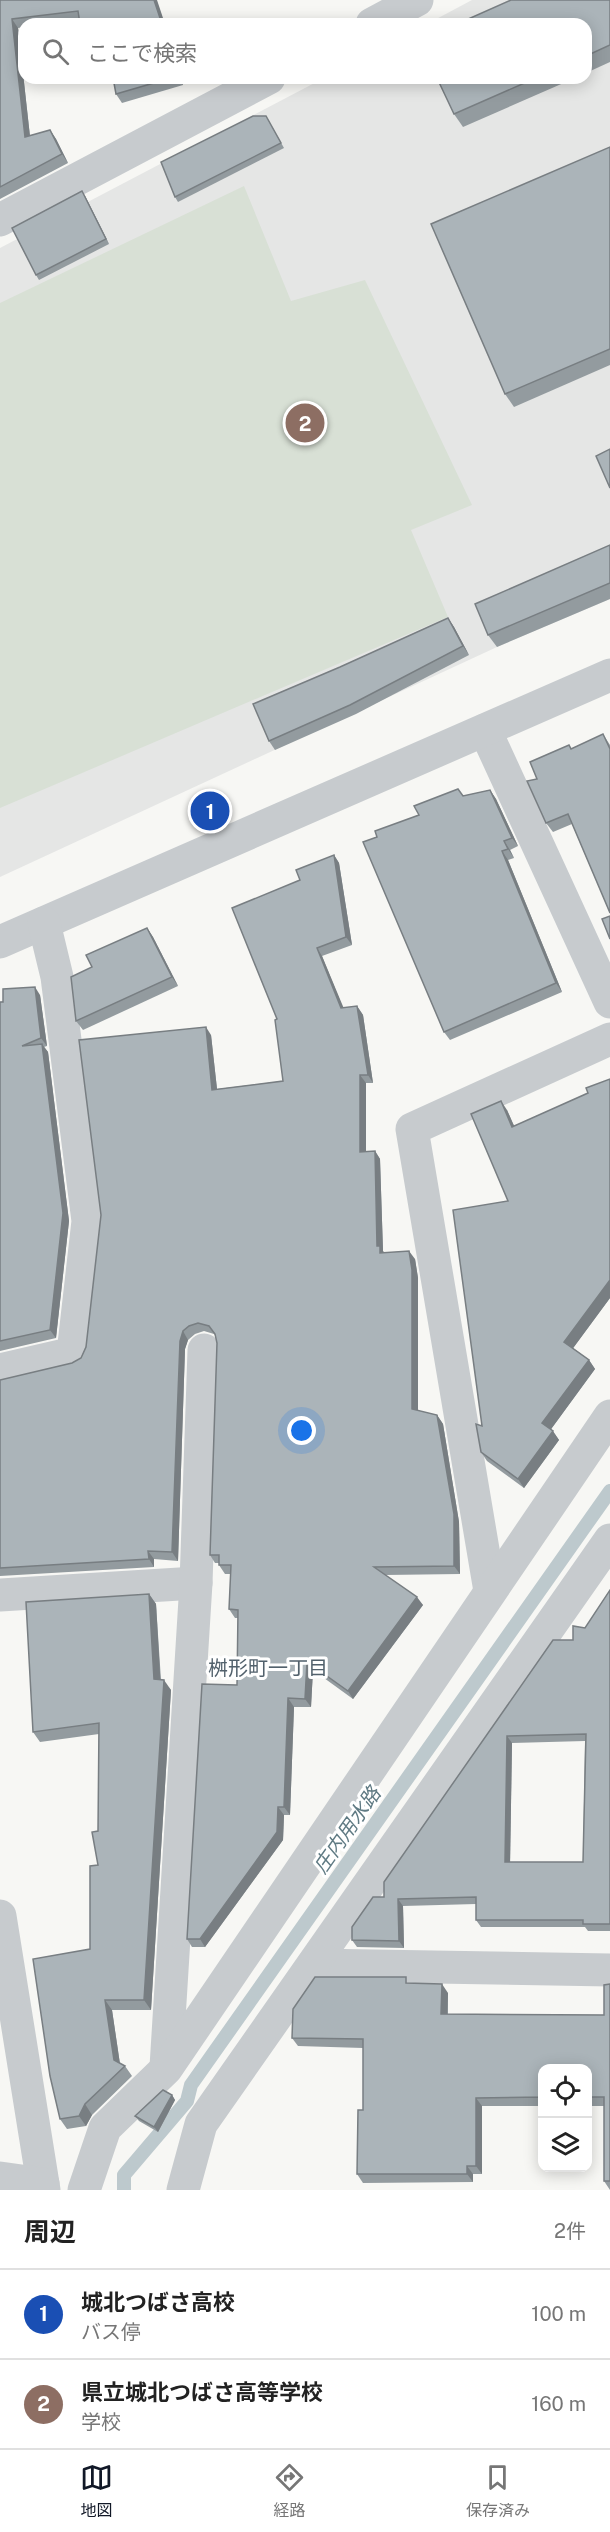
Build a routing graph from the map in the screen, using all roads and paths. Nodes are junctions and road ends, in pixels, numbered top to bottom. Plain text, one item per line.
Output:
1 (417, 0) edge
2 (383, 18) edge
3 (258, 84) edge
4 (0, 219) edge
5 (610, 675) edge
6 (485, 730) junction
7 (44, 923) junction
8 (0, 942) edge
9 (610, 1002) edge
10 (610, 1039) edge
11 (204, 1350) dead end
12 (0, 1370) edge
13 (610, 1416) edge
14 (610, 1540) edge
15 (196, 1583) junction
16 (490, 1591) junction
17 (0, 1595) edge
18 (0, 1916) edge
19 (313, 1965) junction
20 (610, 1970) edge
21 (166, 2069) junction
22 (0, 2178) edge
23 (43, 2187) edge
24 (84, 2190) edge
25 (183, 2190) edge

1 - 2 street
3 - 4 street
5 - 6 street
6 - 7 street
6 - 9 street
7 - 8 street
7 - 12 street
10 - 16 street
11 - 15 street
13 - 16 street
14 - 19 street
15 - 17 street
15 - 21 street
16 - 21 street
18 - 23 street
19 - 20 street
19 - 25 street
21 - 24 street
22 - 23 street

